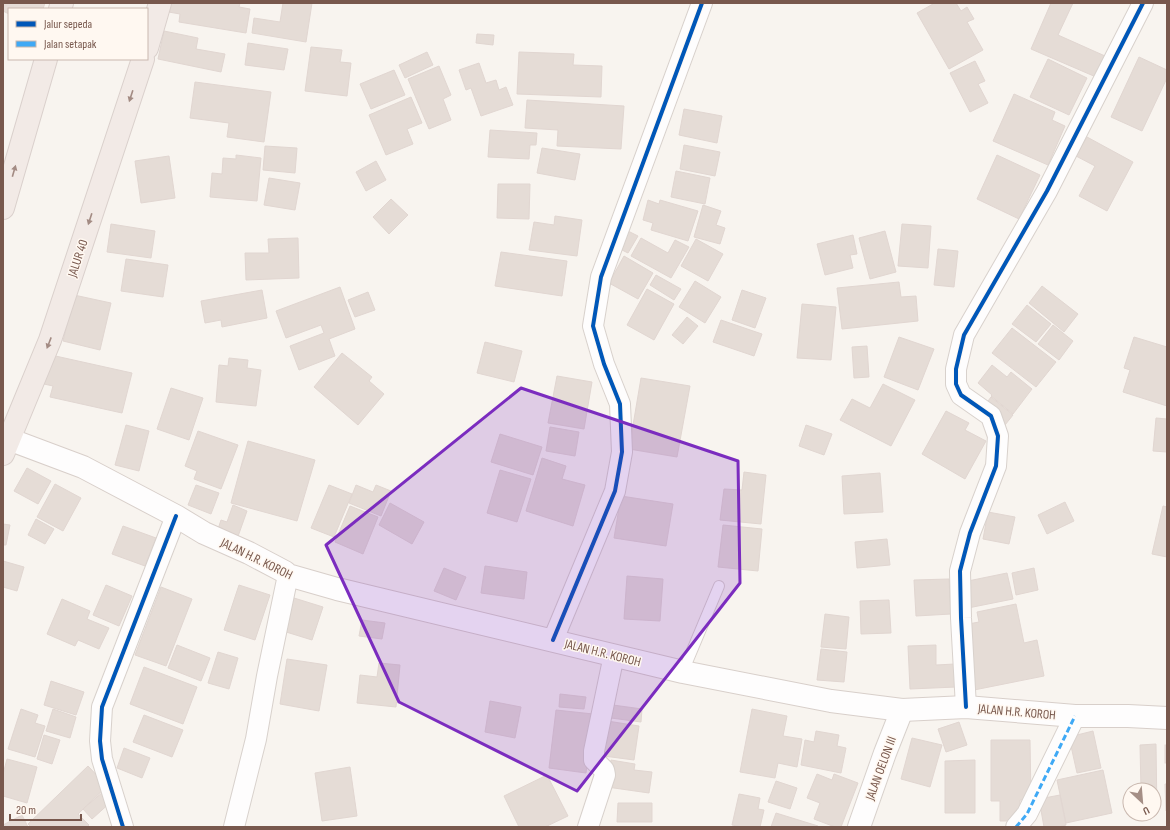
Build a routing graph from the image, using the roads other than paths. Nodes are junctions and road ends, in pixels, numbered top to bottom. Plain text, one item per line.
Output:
1 (160, 3) edge
2 (702, 3) edge
3 (1142, 3) edge
4 (148, 45) edge
5 (46, 60) edge
6 (143, 60) edge
7 (3, 208) edge
8 (5, 443) edge
9 (176, 516) junction
10 (288, 575) junction
11 (719, 586) dead end
12 (553, 640) junction
13 (614, 655) junction
14 (683, 672) junction
15 (966, 707) junction
16 (902, 710) junction
17 (1075, 716) junction
18 (1167, 718) edge
19 (124, 827) edge
20 (234, 827) edge
21 (588, 827) edge
22 (859, 827) edge
23 (1016, 827) edge

1 - 4 highway
2 - 12 street
3 - 15 street
7 -> 5 highway
6 -> 8 highway, JALUR 40
8 - 9 main road, JALAN H.R. KOROH
9 - 10 main road, JALAN H.R. KOROH
9 - 19 street
10 - 12 main road, JALAN H.R. KOROH
10 - 20 street
11 - 14 lane
12 - 13 main road, JALAN H.R. KOROH
13 - 14 main road, JALAN H.R. KOROH
13 - 21 street
14 - 16 main road, JALAN H.R. KOROH
15 - 16 main road, JALAN H.R. KOROH
15 - 17 main road, JALAN H.R. KOROH
16 - 22 main road, JALAN OELON III
17 - 18 main road, JALAN H.R. KOROH
17 - 23 street

